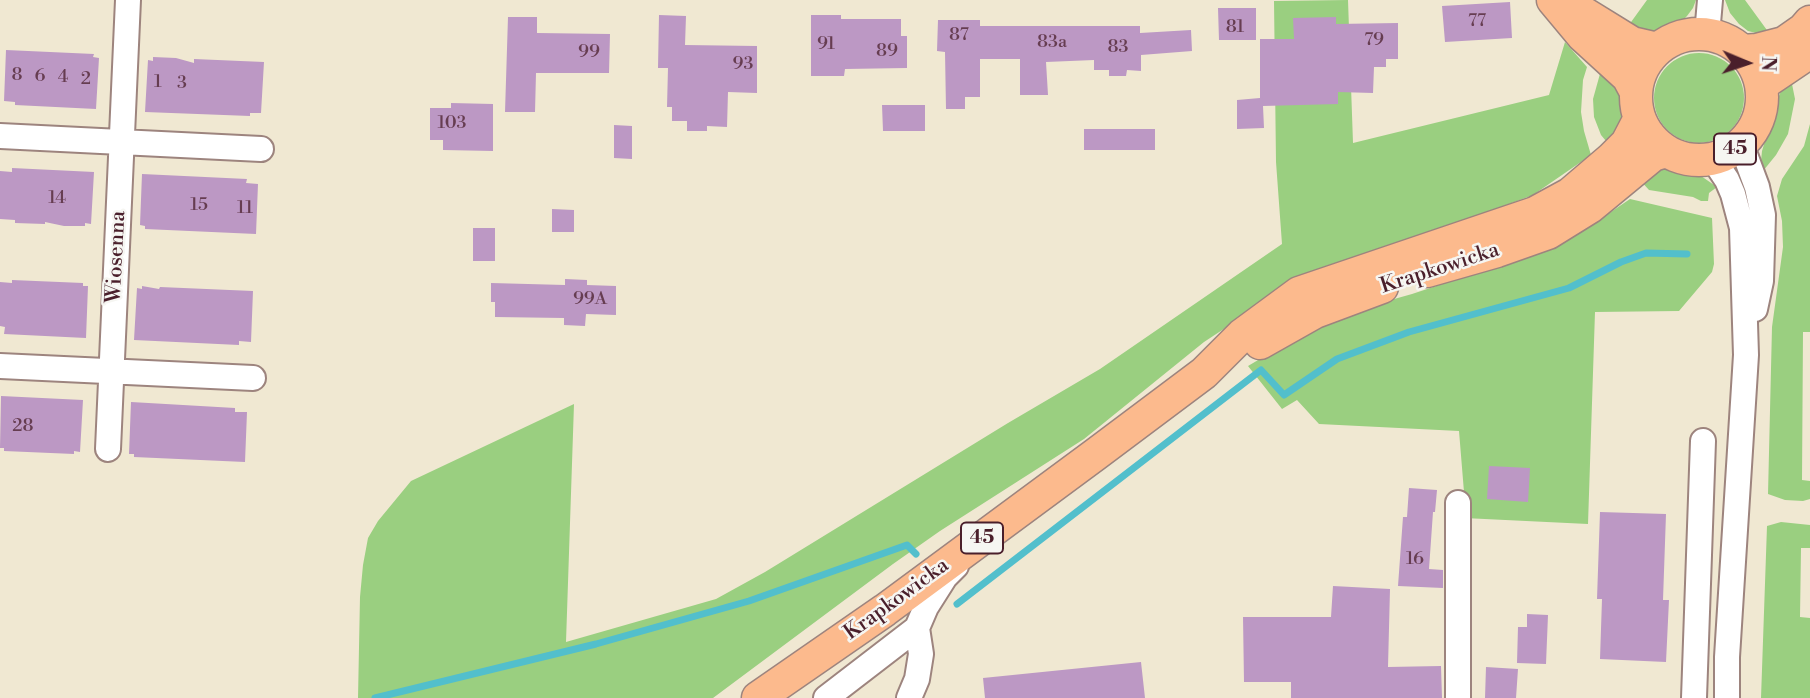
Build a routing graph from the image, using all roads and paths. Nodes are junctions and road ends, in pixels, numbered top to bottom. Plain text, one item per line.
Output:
1 (128, 0) edge
2 (1553, 0) edge
3 (1562, 0) edge
4 (1710, 0) edge
5 (1810, 22) edge
6 (1707, 34) junction
7 (1658, 49) junction
8 (1742, 51) junction
9 (1810, 52) edge
10 (1761, 85) junction
11 (1637, 105) junction
12 (0, 135) edge
13 (122, 143) junction
14 (1741, 144) junction
15 (261, 149) dead end
16 (1666, 151) junction
17 (1713, 159) junction
18 (1746, 355) junction
19 (0, 366) edge
20 (112, 372) junction
21 (1204, 373) junction
22 (253, 378) dead end
23 (1703, 441) dead end
24 (108, 449) dead end
25 (1458, 503) dead end
26 (981, 539) junction
27 (918, 628) junction
28 (758, 698) edge
29 (826, 698) edge
30 (909, 698) edge
31 (1458, 698) edge
32 (1693, 698) edge
33 (1727, 698) edge

1 - 13 street, Wiosenna
2 - 11 main road
3 - 7 main road
4 - 6 street
5 - 8 main road
6 - 7 main road
6 - 8 main road
7 - 11 main road, 45
8 - 10 main road
9 - 10 main road
10 - 14 main road, 45
11 - 16 main road
11 - 21 main road, Krapkowicka / 45
12 - 13 street
13 - 15 street
13 - 20 street, Wiosenna
14 - 17 main road, 45
14 - 18 street
16 - 17 main road, 45
16 - 21 main road, Krapkowicka / 45
17 - 18 street
18 - 33 street
19 - 20 street
20 - 22 street
20 - 24 street, Wiosenna
21 - 26 main road, Krapkowicka / 45
23 - 32 street
25 - 31 street
26 - 27 street
26 - 28 main road, Krapkowicka / 45
27 - 29 street
27 - 30 street

